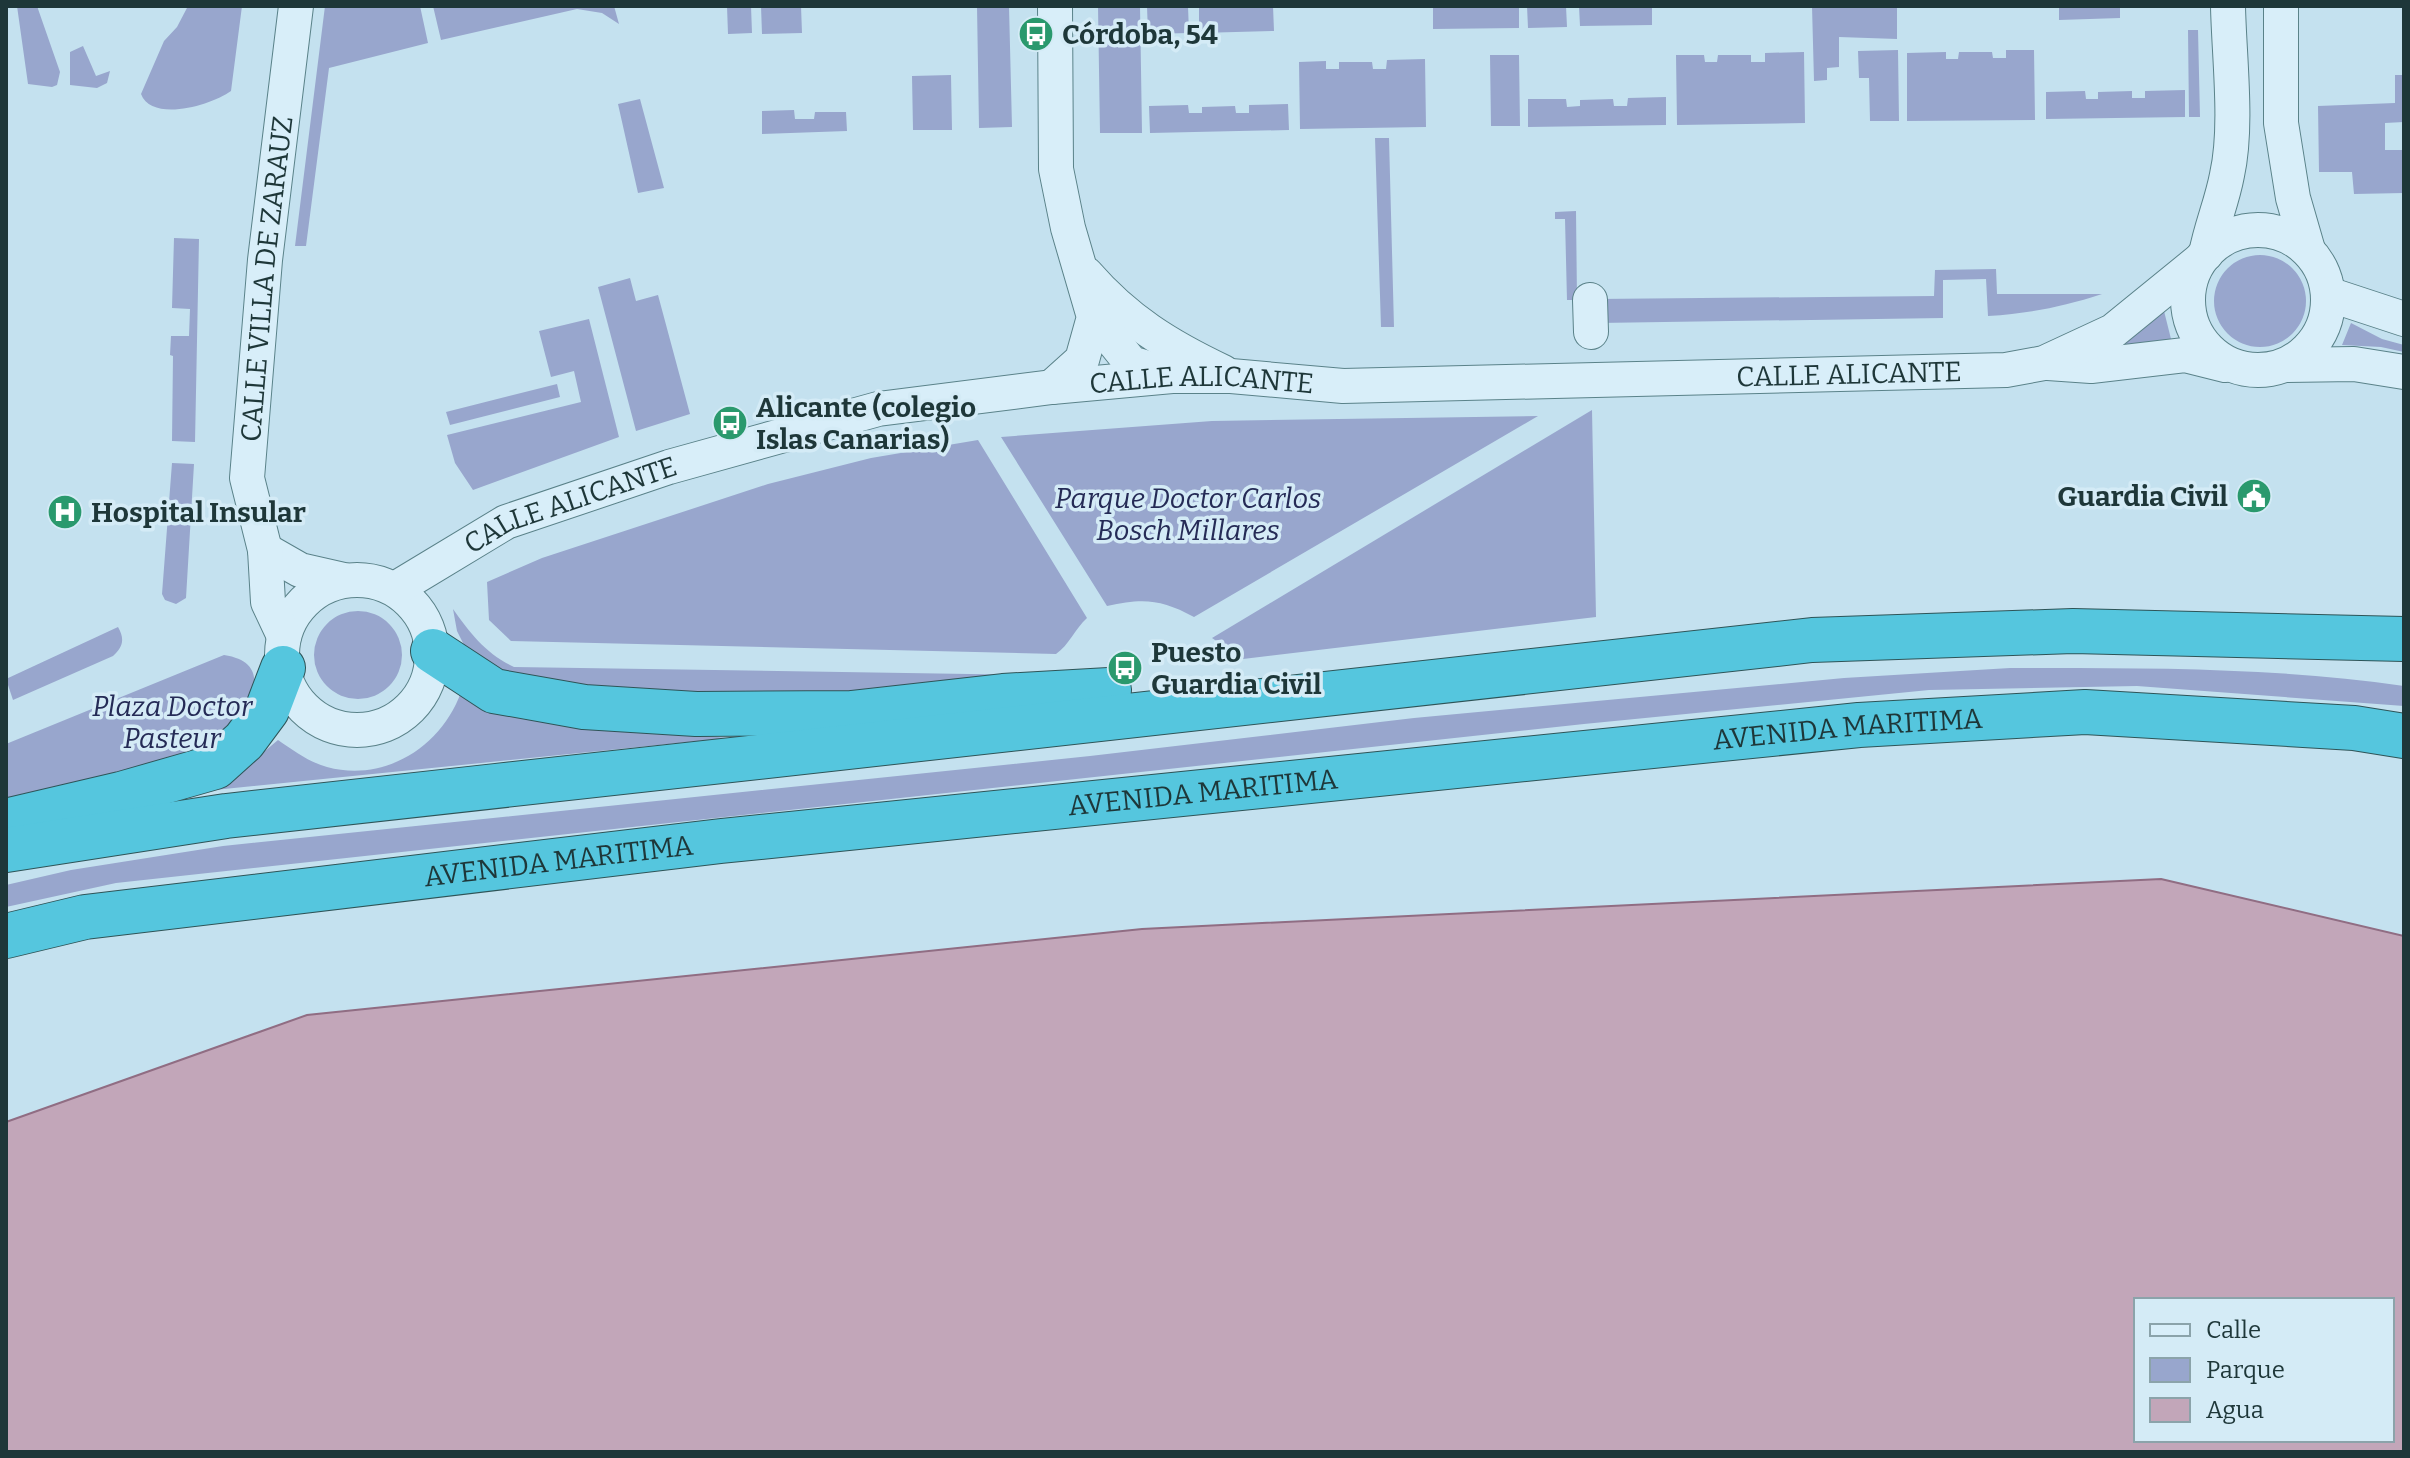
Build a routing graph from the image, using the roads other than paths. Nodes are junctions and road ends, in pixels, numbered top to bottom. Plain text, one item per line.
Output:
1 (296, 6) edge
2 (1055, 6) edge
3 (2228, 6) edge
4 (2281, 6) edge
5 (2308, 250) junction
6 (2202, 257) junction
7 (2328, 294) junction
8 (1110, 316) junction
9 (2404, 319) edge
10 (2044, 363) junction
11 (2287, 365) junction
12 (2235, 367) junction
13 (1121, 372) junction
14 (2404, 372) edge
15 (1231, 376) junction
16 (1052, 387) junction
17 (265, 550) junction
18 (344, 580) junction
19 (395, 589) junction
20 (2404, 639) edge
21 (433, 651) junction
22 (283, 652) junction
23 (1299, 697) junction
24 (2404, 736) edge
25 (6, 821) edge
26 (6, 850) edge
27 (6, 936) edge

1 - 17 street, CALLE VILLA DE ZARAUZ
2 - 8 street
3 - 6 street
4 - 5 street
5 - 6 street
5 - 7 street
6 - 10 street, CALLE ALICANTE
6 - 12 street
7 - 9 street
7 - 11 street
8 - 13 street
8 - 15 street
8 - 16 street
10 - 12 street, CALLE ALICANTE
10 - 15 street, CALLE ALICANTE
11 - 12 street
11 - 14 street
13 - 15 street, CALLE ALICANTE
13 - 16 street, CALLE ALICANTE
16 - 19 street, CALLE ALICANTE
17 - 18 street
17 - 22 street, CALLE VILLA DE ZARAUZ
18 - 19 street
18 - 22 street
19 - 21 street
20 - 23 highway
21 - 22 street
21 - 23 highway
22 - 25 highway
23 - 26 highway
24 - 27 highway, AVENIDA MARITIMA

